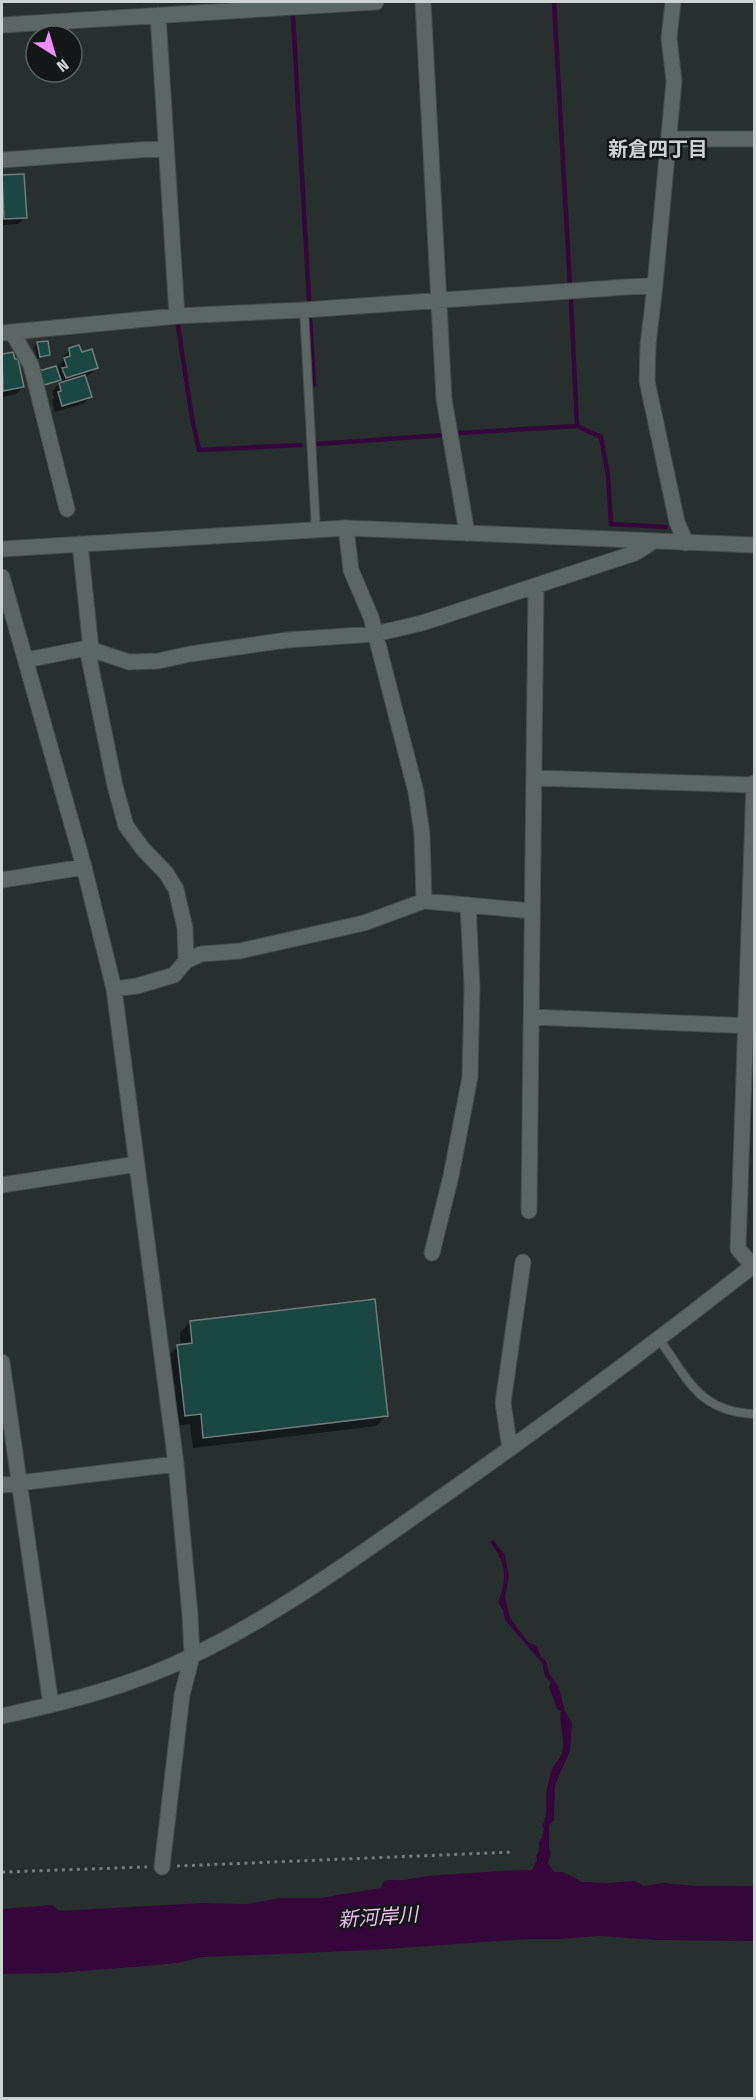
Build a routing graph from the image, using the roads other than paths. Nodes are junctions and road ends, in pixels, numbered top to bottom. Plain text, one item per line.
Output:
1 (376, 2) edge
2 (423, 2) edge
3 (673, 2) edge
4 (175, 8) edge
5 (158, 15) junction
6 (2, 25) edge
7 (670, 139) junction
8 (754, 139) edge
9 (166, 148) junction
10 (2, 160) edge
11 (655, 285) junction
12 (440, 299) junction
13 (304, 310) junction
14 (177, 316) junction
15 (7, 332) edge
16 (67, 509) dead end
17 (346, 528) junction
18 (316, 530) junction
19 (467, 533) junction
20 (652, 542) junction
21 (686, 543) junction
22 (80, 544) junction
23 (754, 544) edge
24 (2, 549) edge
25 (2, 577) edge
26 (536, 586) junction
27 (375, 634) junction
28 (89, 649) junction
29 (26, 660) junction
30 (534, 778) junction
31 (754, 784) edge
32 (84, 867) junction
33 (2, 880) edge
34 (424, 901) junction
35 (468, 905) junction
36 (532, 911) junction
37 (186, 961) junction
38 (114, 989) junction
39 (531, 1017) junction
40 (750, 1025) edge
41 (137, 1164) junction
42 (2, 1185) edge
43 (530, 1211) dead end
44 (432, 1253) dead end
45 (523, 1262) dead end
46 (754, 1266) edge
47 (659, 1339) junction
48 (2, 1362) edge
49 (754, 1414) edge
50 (510, 1449) junction
51 (176, 1464) junction
52 (19, 1483) junction
53 (2, 1485) edge
54 (192, 1656) junction
55 (51, 1705) junction
56 (2, 1716) edge
57 (162, 1867) road end

1 - 4 street
2 - 12 street
3 - 7 street
4 - 5 street
5 - 6 street
5 - 9 street
7 - 8 street
7 - 11 street
9 - 10 street
9 - 14 street
11 - 12 street
11 - 21 street
12 - 13 street
12 - 19 street
13 - 14 street
13 - 18 lane
14 - 15 street
15 - 16 street
17 - 18 street
17 - 19 street
17 - 27 street
18 - 22 street
19 - 20 street
20 - 21 street
20 - 26 street
21 - 23 street
22 - 24 street
22 - 28 street
25 - 29 street
26 - 27 street
26 - 30 street
27 - 28 street
27 - 34 street
28 - 29 street
28 - 37 street
29 - 32 street
30 - 31 street
30 - 36 street
31 - 40 street
32 - 33 street
32 - 38 street
34 - 35 street
34 - 37 street
35 - 36 street
35 - 44 street
36 - 39 street
37 - 38 street
38 - 41 street
39 - 40 street
39 - 43 street
40 - 46 street
41 - 42 street
41 - 51 street
45 - 50 street
46 - 47 street
47 - 49 lane
47 - 50 street
48 - 52 street
50 - 54 street
51 - 52 street
51 - 54 street
52 - 53 street
52 - 55 street
54 - 55 street
54 - 57 street
55 - 56 street

